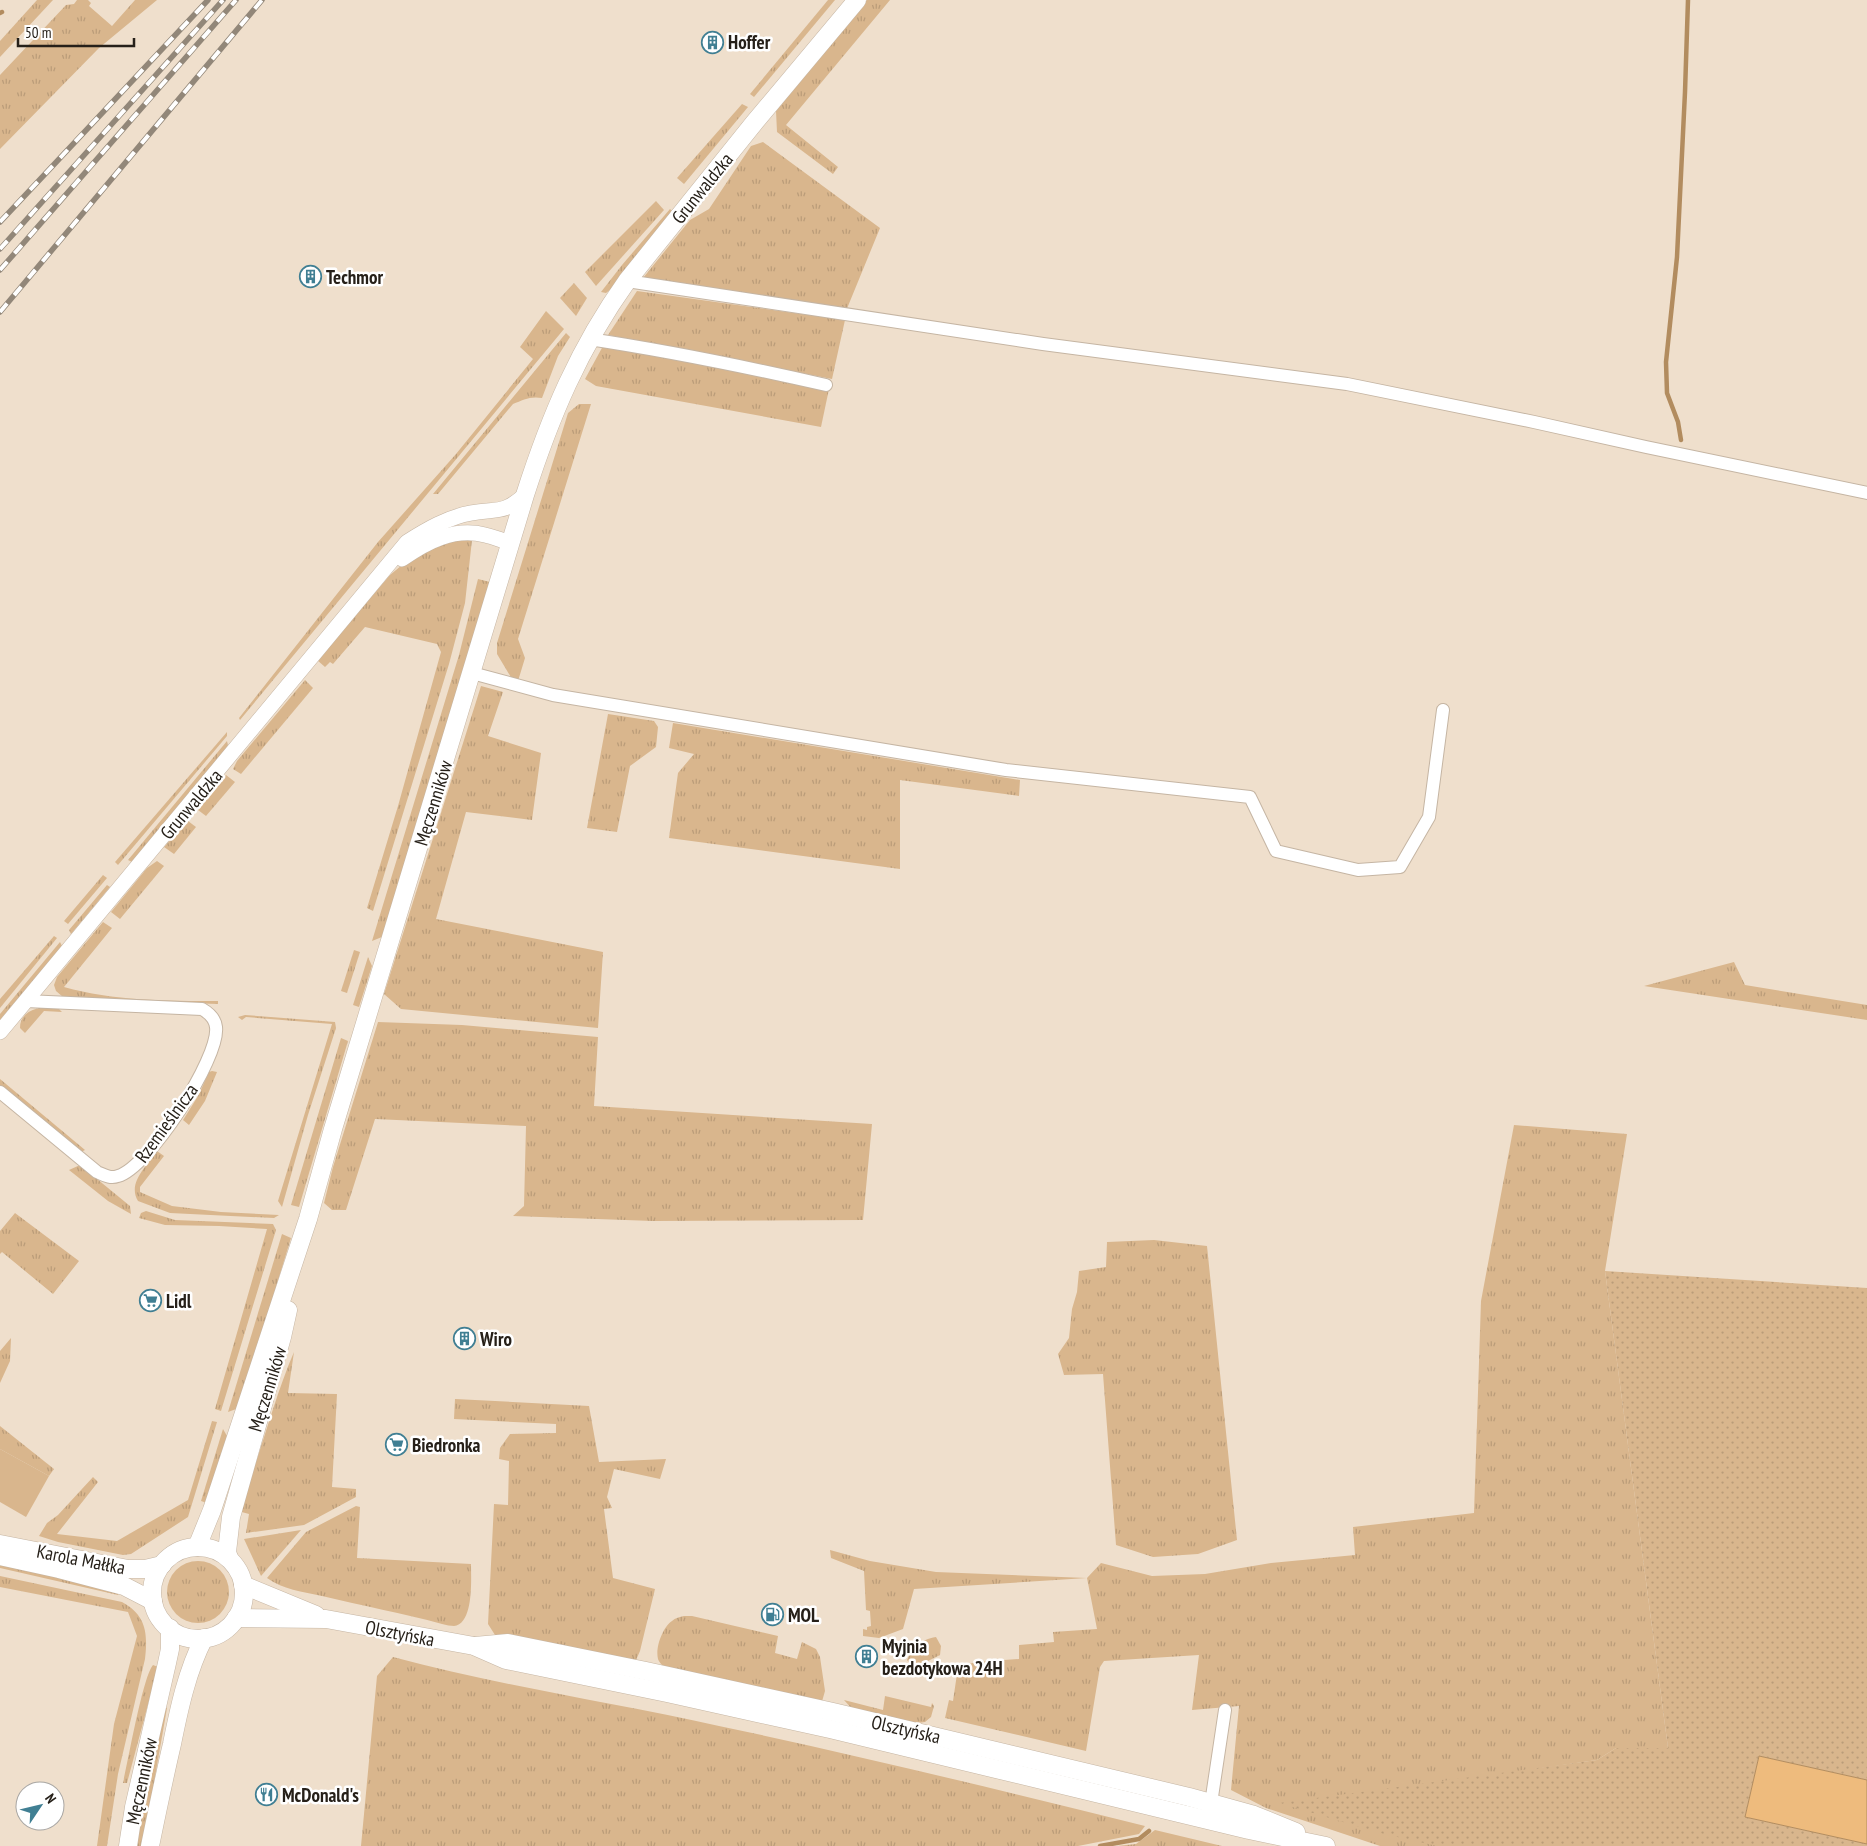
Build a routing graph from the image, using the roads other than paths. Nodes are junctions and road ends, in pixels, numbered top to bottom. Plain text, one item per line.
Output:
1 (857, 0) edge
2 (627, 281) junction
3 (589, 339) junction
4 (826, 385) dead end
5 (564, 389) joint
6 (1867, 493) edge
7 (525, 495) junction
8 (511, 544) junction
9 (381, 575) junction
10 (472, 673) junction
11 (1443, 710) dead end
12 (26, 1001) junction
13 (0, 1032) edge
14 (0, 1092) edge
15 (308, 1219) junction
16 (0, 1544) edge
17 (197, 1547) junction
18 (0, 1556) edge
19 (229, 1558) junction
20 (162, 1565) junction
21 (243, 1585) junction
22 (153, 1600) junction
23 (236, 1618) junction
24 (326, 1619) junction
25 (170, 1628) junction
26 (204, 1638) junction
27 (1225, 1710) dead end
28 (1210, 1811) junction
29 (128, 1846) edge
30 (150, 1846) edge
31 (1326, 1846) edge
32 (1331, 1846) edge

1 - 2 main road, Grunwaldzka
2 - 3 main road, Grunwaldzka
2 - 6 street
3 - 4 street
3 - 5 main road, Grunwaldzka
5 - 7 main road, Męczenników
7 - 8 main road, Męczenników
7 - 9 street, Grunwaldzka
8 - 9 street, Grunwaldzka
8 - 10 main road, Męczenników
9 - 12 street, Grunwaldzka
10 - 11 street
10 - 15 main road, Męczenników
12 - 13 street, Grunwaldzka
12 - 14 street, Rzemieślnicza
15 - 17 main road, Męczenników
15 - 19 main road, Męczenników
16 - 20 main road, Karola Małłka
17 - 19 main road
17 - 20 main road
18 - 22 main road, Karola Małłka
19 - 21 main road
20 - 22 main road
21 - 23 main road
21 - 24 main road, Olsztyńska
22 - 25 main road
23 - 24 main road, Olsztyńska
23 - 26 main road
24 - 28 main road, Olsztyńska
25 - 26 main road
25 - 29 main road, Męczenników
26 - 30 main road, Męczenników
27 - 28 street
28 - 31 main road, Olsztyńska
28 - 32 main road, Olsztyńska

